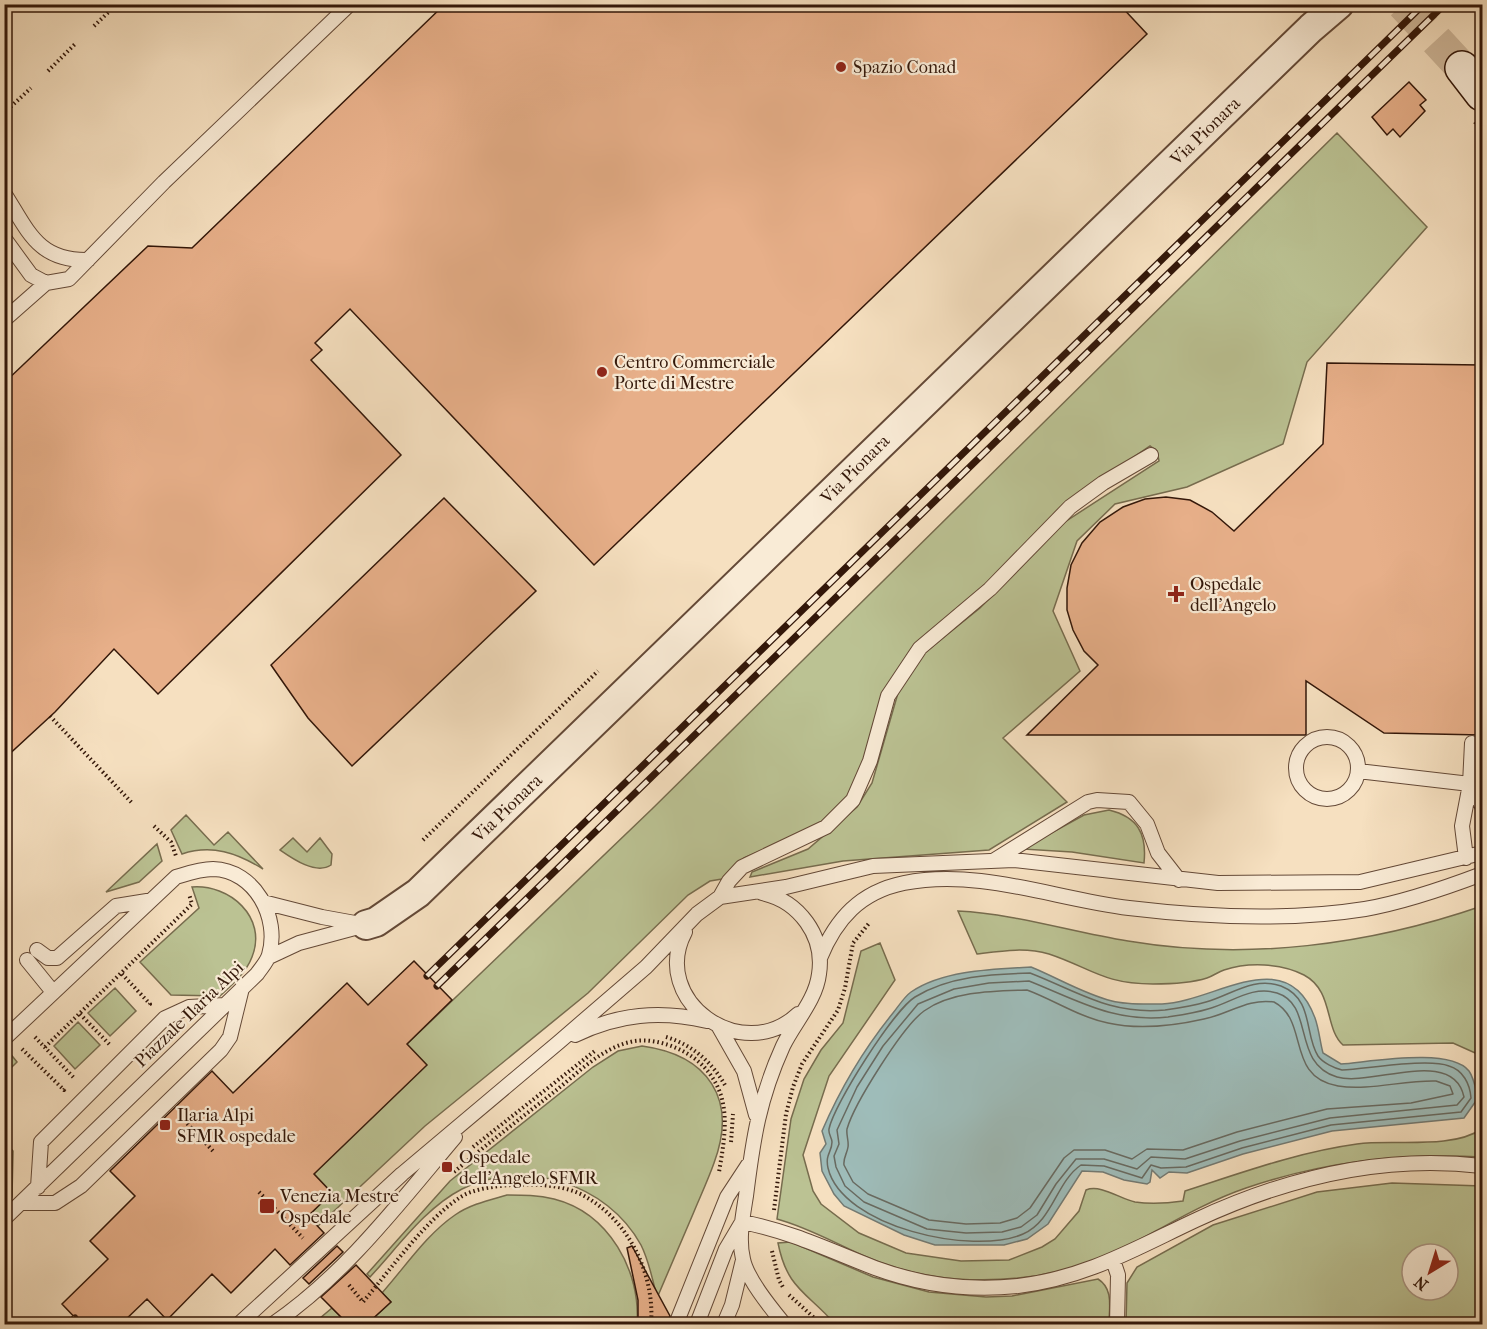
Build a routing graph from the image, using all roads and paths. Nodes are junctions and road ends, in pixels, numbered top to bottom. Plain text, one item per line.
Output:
1 (117, 4) edge
2 (350, 4) edge
3 (1340, 4) edge
4 (1347, 4) edge
5 (1357, 4) edge
6 (94, 26) dead end
7 (75, 44) dead end
8 (1462, 68) tunnel mouth
9 (48, 71) dead end
10 (30, 88) dead end
11 (1482, 94) edge
12 (4, 113) edge
13 (4, 193) edge
14 (4, 238) edge
15 (88, 260) junction
16 (46, 283) junction
17 (4, 320) edge
18 (1151, 455) dead end
19 (598, 671) dead end
20 (50, 716) dead end
21 (1472, 743) dead end
22 (1358, 771) junction
23 (1470, 784) junction
24 (132, 803) dead end
25 (1482, 806) edge
26 (154, 826) dead end
27 (423, 840) dead end
28 (1482, 853) edge
29 (1466, 858) junction
30 (992, 861) junction
31 (178, 863) dead end
32 (1482, 874) edge
33 (1179, 880) junction
34 (752, 891) junction
35 (189, 893) dead end
36 (720, 897) junction
37 (147, 902) junction
38 (263, 902) junction
39 (697, 914) junction
40 (873, 920) dead end
41 (366, 925) junction
42 (269, 957) junction
43 (820, 958) junction
44 (122, 974) junction
45 (242, 988) junction
46 (52, 992) junction
47 (225, 1005) junction
48 (804, 1008) junction
49 (142, 1012) dead end
50 (80, 1014) junction
51 (713, 1024) junction
52 (34, 1036) dead end
53 (118, 1036) dead end
54 (619, 1038) dead end
55 (4, 1039) edge
56 (559, 1042) junction
57 (19, 1045) dead end
58 (45, 1047) junction
59 (600, 1047) dead end
60 (75, 1078) dead end
61 (64, 1089) dead end
62 (728, 1091) dead end
63 (483, 1104) junction
64 (732, 1109) dead end
65 (175, 1112) dead end
66 (757, 1117) junction
67 (470, 1149) dead end
68 (213, 1151) dead end
69 (730, 1152) dead end
70 (750, 1161) junction
71 (1482, 1166) edge
72 (727, 1167) dead end
73 (453, 1173) dead end
74 (38, 1187) junction
75 (259, 1192) dead end
76 (21, 1203) junction
77 (4, 1219) edge
78 (742, 1222) junction
79 (772, 1228) junction
80 (305, 1241) dead end
81 (743, 1260) junction
82 (1113, 1260) junction
83 (356, 1276) dead end
84 (349, 1284) junction
85 (340, 1292) dead end
86 (239, 1324) edge
87 (273, 1324) edge
88 (651, 1324) edge
89 (676, 1324) edge
90 (697, 1324) edge
91 (724, 1324) edge
92 (783, 1324) edge
93 (821, 1324) edge
94 (1117, 1324) edge

1 - 6 path
2 - 15 lane
3 - 41 street, Via Pionara
4 - 5 street
7 - 9 path
8 - 11 street
10 - 12 path
13 - 15 lane
14 - 16 lane
15 - 16 lane
16 - 17 lane
18 - 36 lane
19 - 27 path
20 - 24 path
21 - 23 lane
22 - 22 lane
22 - 23 lane
23 - 25 lane
23 - 29 lane
26 - 31 path
28 - 29 lane
29 - 33 lane
30 - 33 lane
30 - 33 lane
30 - 34 lane
32 - 43 lane
34 - 36 lane
34 - 43 lane
35 - 44 path
36 - 39 lane
37 - 38 lane, Piazzale Ilaria Alpi
37 - 46 lane, Piazzale Ilaria Alpi
37 - 46 lane
38 - 41 lane
38 - 42 lane, Piazzale Ilaria Alpi
39 - 51 lane
39 - 56 lane
40 - 79 path
41 - 42 lane, Via Pionara
42 - 45 lane, Piazzale Ilaria Alpi
43 - 48 lane
44 - 49 path
44 - 50 path
45 - 47 lane, Piazzale Ilaria Alpi
45 - 76 lane
46 - 55 lane, Piazzale Ilaria Alpi
47 - 74 lane, Piazzale Ilaria Alpi
47 - 74 lane
48 - 51 lane
48 - 66 lane
50 - 53 path
50 - 58 path
51 - 56 lane
51 - 66 lane
52 - 58 path
54 - 62 path
56 - 63 lane
57 - 61 path
58 - 60 path
59 - 67 path
63 - 86 lane
63 - 87 lane
64 - 69 path
65 - 68 path
66 - 70 lane
70 - 78 lane
70 - 89 lane
71 - 82 lane
72 - 73 path
74 - 76 lane, Piazzale Ilaria Alpi
75 - 80 path
76 - 77 lane, Piazzale Ilaria Alpi
78 - 79 lane
78 - 81 lane
78 - 90 lane
79 - 82 lane
79 - 93 path
81 - 91 lane
81 - 92 lane
82 - 94 lane
83 - 84 path
84 - 85 path
84 - 88 path

